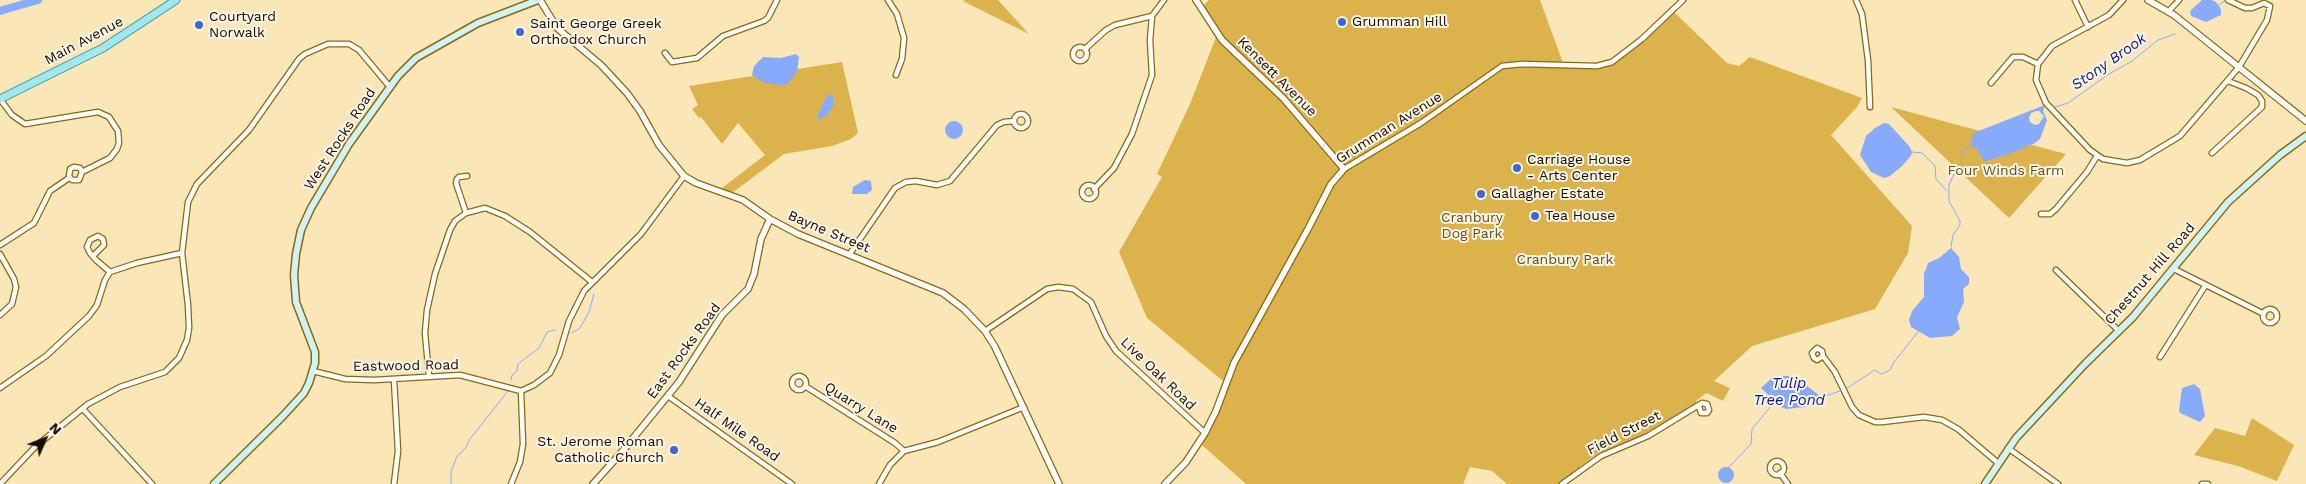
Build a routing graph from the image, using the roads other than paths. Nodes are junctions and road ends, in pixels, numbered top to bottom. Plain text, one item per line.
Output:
1 (176, 0) edge
2 (539, 0) edge
3 (777, 0) edge
4 (888, 0) edge
5 (1164, 0) edge
6 (1196, 0) edge
7 (1683, 0) edge
8 (1856, 0) edge
9 (2075, 0) edge
10 (2123, 0) edge
11 (2148, 0) edge
12 (2179, 0) edge
13 (2228, 0) edge
14 (2168, 12) junction
15 (1152, 16) junction
16 (2088, 27) junction
17 (1085, 49) dead end
18 (664, 53) dead end
19 (2038, 64) junction
20 (2239, 67) junction
21 (896, 75) dead end
22 (2228, 81) junction
23 (1991, 83) dead end
24 (390, 87) junction
25 (0, 99) edge
26 (1870, 106) dead end
27 (1014, 121) dead end
28 (2306, 121) edge
29 (2306, 136) edge
30 (2212, 153) dead end
31 (2097, 156) junction
32 (1344, 169) junction
33 (82, 172) junction
34 (69, 176) junction
35 (467, 176) dead end
36 (684, 176) junction
37 (1094, 189) dead end
38 (466, 213) junction
39 (2042, 214) dead end
40 (770, 219) junction
41 (0, 245) edge
42 (182, 253) junction
43 (0, 254) edge
44 (849, 255) junction
45 (93, 256) junction
46 (2174, 269) junction
47 (2056, 270) dead end
48 (110, 272) junction
49 (592, 282) junction
50 (2205, 286) junction
51 (2264, 314) dead end
52 (0, 315) edge
53 (985, 331) junction
54 (2119, 332) junction
55 (1823, 356) dead end
56 (2160, 357) dead end
57 (313, 371) junction
58 (429, 376) junction
59 (394, 380) junction
60 (805, 386) dead end
61 (0, 388) edge
62 (521, 391) junction
63 (668, 396) junction
64 (1699, 406) dead end
65 (1024, 407) junction
66 (83, 409) junction
67 (1205, 432) junction
68 (2008, 448) junction
69 (904, 451) junction
70 (1998, 463) junction
71 (1780, 473) dead end
72 (0, 484) edge
73 (152, 484) edge
74 (214, 484) edge
75 (394, 484) edge
76 (511, 484) edge
77 (592, 484) edge
78 (792, 484) edge
79 (880, 484) edge
80 (1058, 484) edge
81 (1165, 484) edge
82 (1562, 484) edge
83 (1788, 484) edge
84 (1985, 484) edge
85 (2058, 484) edge
86 (2202, 484) edge
87 (2208, 484) edge

1 - 25 main road, Main Avenue
2 - 24 main road, West Rocks Road
2 - 36 street, Bayne Street
3 - 18 street
4 - 21 street
5 - 15 street
6 - 32 street, Kensett Avenue
7 - 32 street, Grumman Avenue
8 - 26 street
9 - 16 street
10 - 16 street
11 - 14 street
12 - 14 street
13 - 20 street
14 - 20 street
15 - 17 street
15 - 37 street
16 - 19 street
19 - 23 street
19 - 31 street
20 - 22 street
20 - 28 street
22 - 30 street
22 - 31 street
24 - 42 street
24 - 57 main road, West Rocks Road
25 - 33 street
27 - 44 street
29 - 46 main road, Chestnut Hill Road
31 - 39 street
32 - 67 street, Grumman Avenue
33 - 34 street
33 - 34 street
34 - 41 street
35 - 38 street
36 - 40 street, Bayne Street
36 - 49 street
38 - 49 street
38 - 58 street
40 - 44 street, Bayne Street
40 - 63 street, East Rocks Road
42 - 48 street
42 - 66 street
43 - 52 street
44 - 53 street, Bayne Street
45 - 45 street
45 - 48 street
46 - 50 street
46 - 54 main road, Chestnut Hill Road
47 - 54 street
48 - 61 street
49 - 62 street
50 - 51 street
50 - 56 street
53 - 65 street, Bayne Street
53 - 67 street, Live Oak Road
54 - 68 main road, Chestnut Hill Road
55 - 70 street
57 - 59 street, Eastwood Road
57 - 74 main road, West Rocks Road
58 - 59 street, Eastwood Road
58 - 62 street, Eastwood Road
59 - 75 street
60 - 69 street, Quarry Lane
62 - 76 street
63 - 77 street, East Rocks Road
63 - 78 street, Half Mile Road
64 - 82 street, Field Street
65 - 69 street
65 - 80 street, Bayne Street
66 - 72 street
66 - 73 street
67 - 81 street, Grumman Avenue
68 - 70 main road, Chestnut Hill Road
68 - 85 street
69 - 79 street
70 - 84 main road, Chestnut Hill Road
71 - 83 street
86 - 87 street

